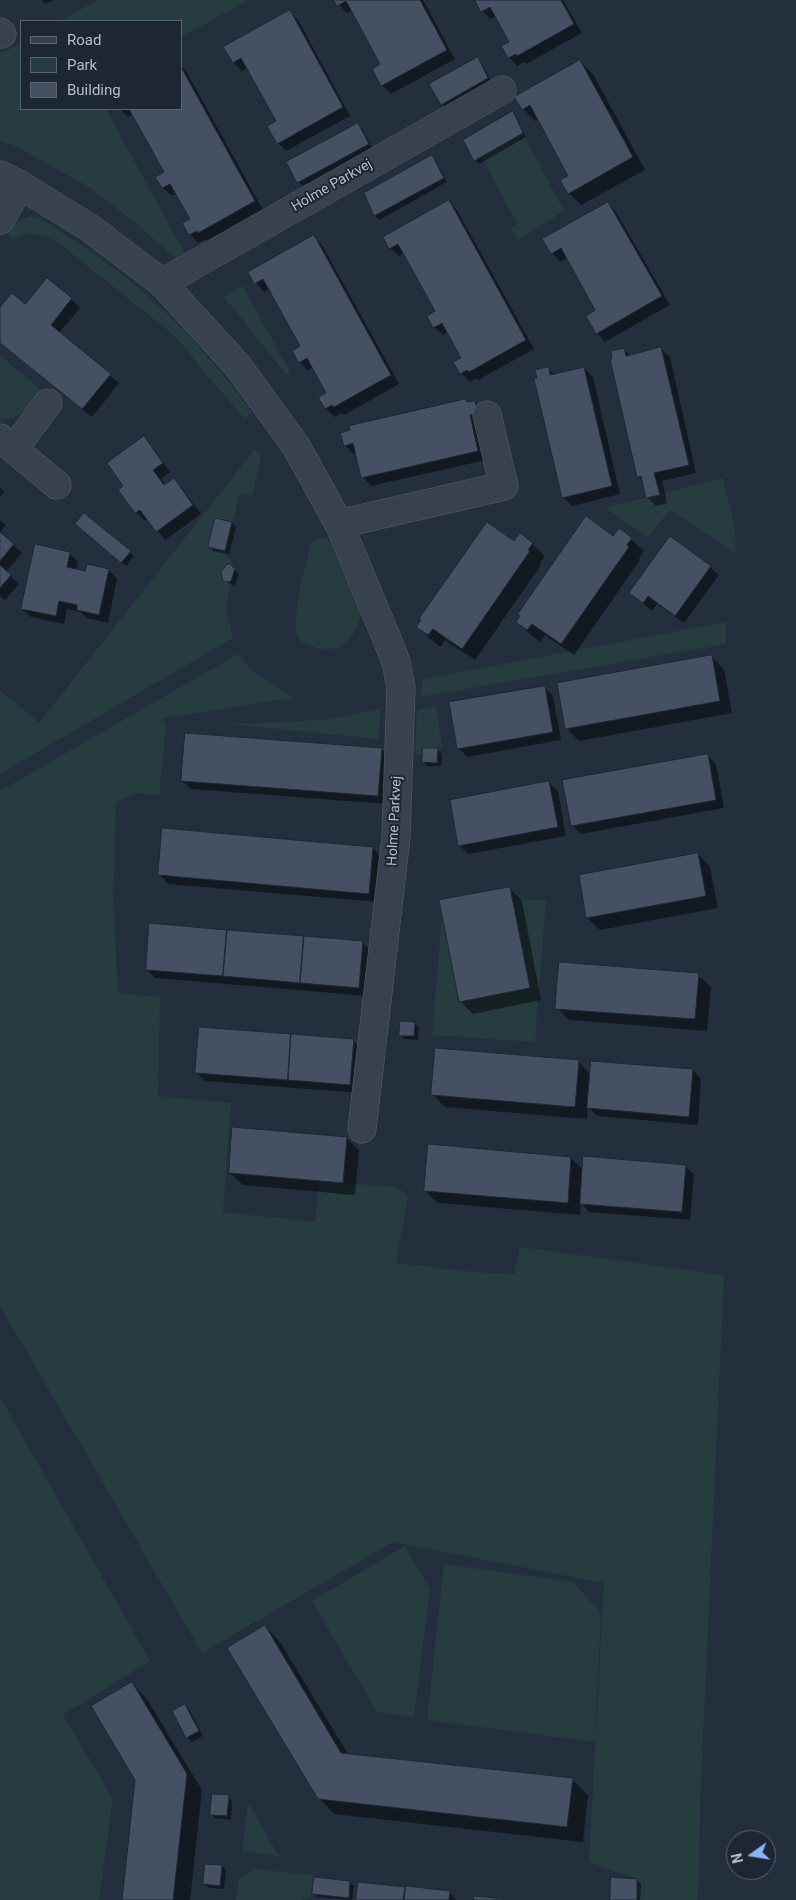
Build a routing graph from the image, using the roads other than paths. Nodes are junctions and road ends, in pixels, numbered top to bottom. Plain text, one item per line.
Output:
1 (502, 90) dead end
2 (10, 180) edge
3 (0, 220) edge
4 (162, 283) junction
5 (48, 402) dead end
6 (487, 415) dead end
7 (7, 444) edge
8 (57, 485) dead end
9 (339, 524) junction
10 (362, 1129) dead end

1 - 4 street, Holme Parkvej
2 - 3 street, Holme Parkvej
2 - 4 street, Holme Parkvej
4 - 9 street, Holme Parkvej
5 - 7 street
6 - 9 street
7 - 8 street
9 - 10 street, Holme Parkvej

